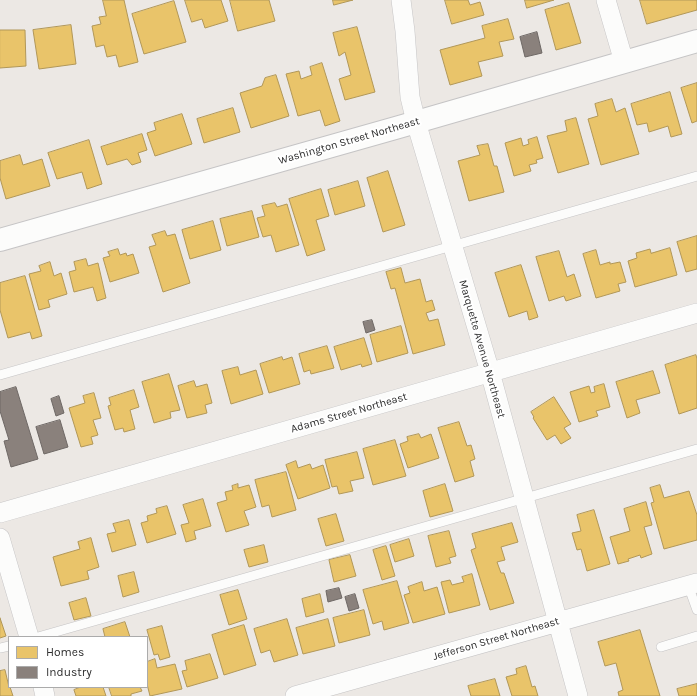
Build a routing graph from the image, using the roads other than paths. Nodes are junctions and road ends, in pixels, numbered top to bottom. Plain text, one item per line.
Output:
1 (401, 0) edge
2 (606, 0) edge
3 (697, 41) edge
4 (624, 62) junction
5 (416, 122) junction
6 (697, 176) edge
7 (0, 240) edge
8 (453, 247) junction
9 (697, 313) edge
10 (490, 372) junction
11 (0, 376) edge
12 (697, 449) edge
13 (524, 498) junction
14 (0, 513) edge
15 (0, 538) edge
16 (693, 584) edge
17 (697, 610) edge
18 (558, 622) junction
19 (29, 636) edge
20 (41, 636) edge
21 (697, 636) edge
22 (661, 647) dead end
23 (295, 696) edge
24 (578, 696) edge

1 - 5 street, Marquette Avenue Northeast
2 - 4 street
3 - 4 street, Washington Street Northeast
4 - 5 street, Washington Street Northeast
5 - 7 street, Washington Street Northeast
5 - 8 street, Marquette Avenue Northeast
6 - 8 lane
8 - 10 street, Marquette Avenue Northeast
8 - 11 lane
9 - 10 street, Adams Street Northeast
10 - 13 street, Marquette Avenue Northeast
10 - 14 street, Adams Street Northeast
12 - 13 lane
13 - 18 street, Marquette Avenue Northeast
13 - 20 lane
15 - 19 street
16 - 17 lane
16 - 18 street, Jefferson Street Northeast
18 - 23 street, Jefferson Street Northeast
18 - 24 street, Marquette Avenue Northeast
21 - 22 lane

